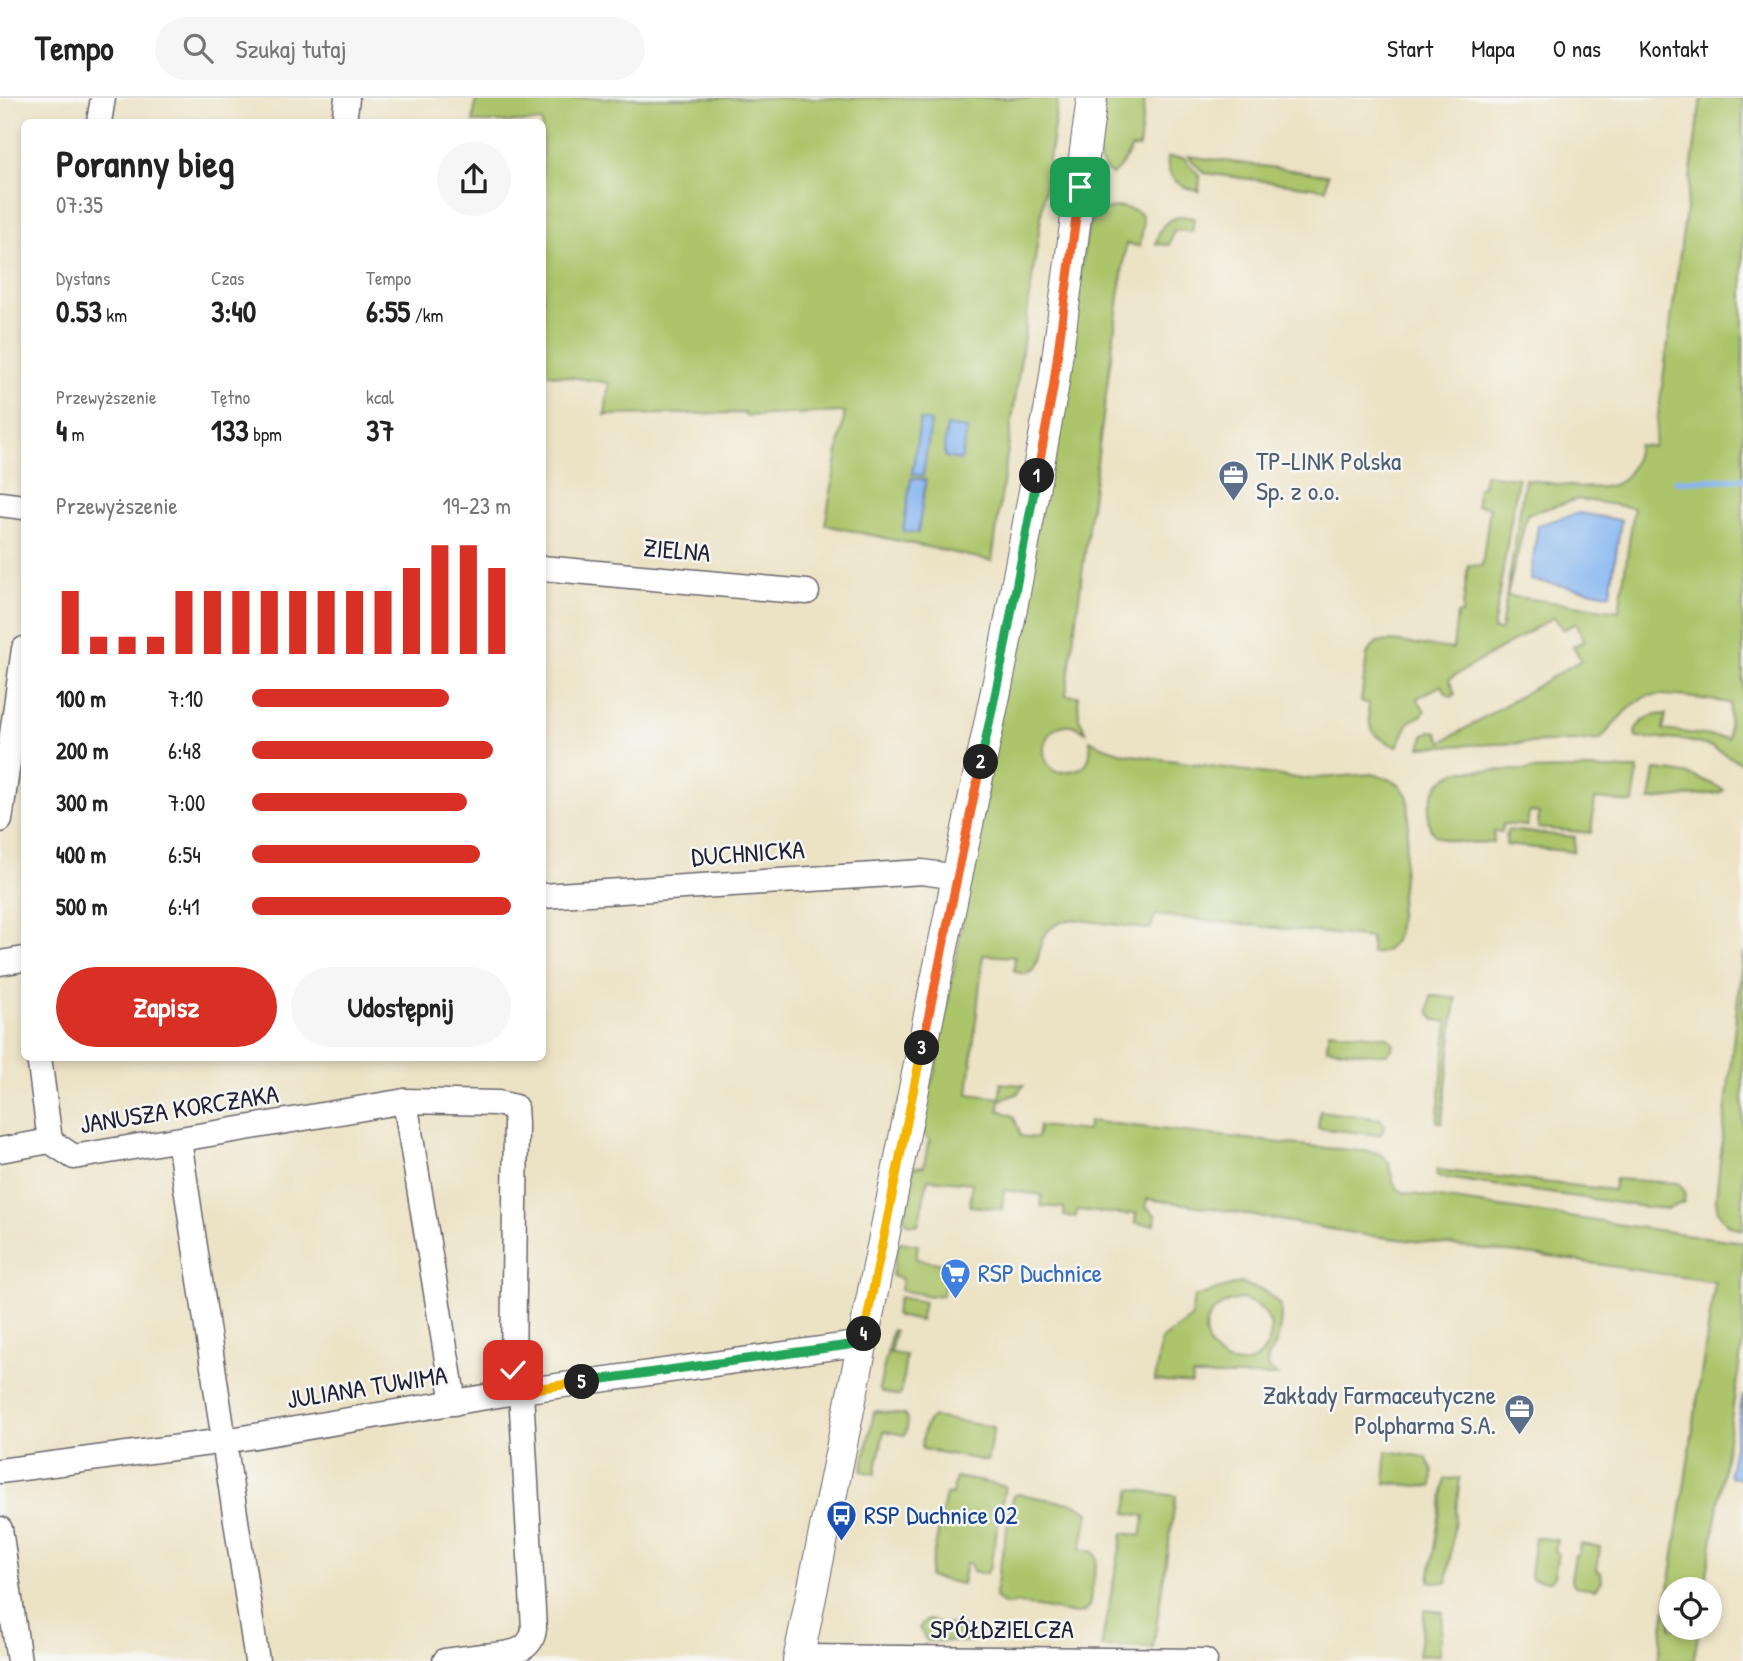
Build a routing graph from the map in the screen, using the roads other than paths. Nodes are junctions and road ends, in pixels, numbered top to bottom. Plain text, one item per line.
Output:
1 (103, 98) edge
2 (347, 98) edge
3 (1092, 98) edge
4 (100, 119) edge
5 (344, 119) edge
6 (0, 504) edge
7 (21, 507) edge
8 (546, 568) edge
9 (807, 592) dead end
10 (21, 670) edge
11 (0, 820) edge
12 (957, 877) junction
13 (546, 896) edge
14 (21, 960) edge
15 (0, 963) edge
16 (40, 1061) edge
17 (405, 1101) junction
18 (179, 1140) junction
19 (50, 1141) junction
20 (0, 1150) edge
21 (863, 1343) junction
22 (521, 1391) junction
23 (454, 1403) junction
24 (225, 1441) junction
25 (0, 1471) edge
26 (0, 1529) edge
27 (483, 1659) edge
28 (798, 1659) edge
29 (19, 1661) edge
30 (257, 1661) edge
31 (445, 1661) edge
32 (1205, 1661) edge

1 - 4 street
2 - 5 street
3 - 12 main road
6 - 7 street
8 - 9 street, ZIELNA
10 - 11 street
12 - 13 street, DUCHNICKA
12 - 21 main road
14 - 15 street
16 - 19 street, JANUSZA KORCZAKA
17 - 18 street, JANUSZA KORCZAKA
17 - 22 street, JANUSZA KORCZAKA
17 - 23 street
18 - 19 street, JANUSZA KORCZAKA
18 - 24 street
19 - 20 street
21 - 22 street, JULIANA TUWIMA
21 - 28 main road
22 - 23 street, JULIANA TUWIMA
22 - 27 street
23 - 24 street, JULIANA TUWIMA
24 - 25 street, JULIANA TUWIMA
24 - 30 street
26 - 29 street
27 - 31 street
28 - 32 street, SPÓŁDZIELCZA

